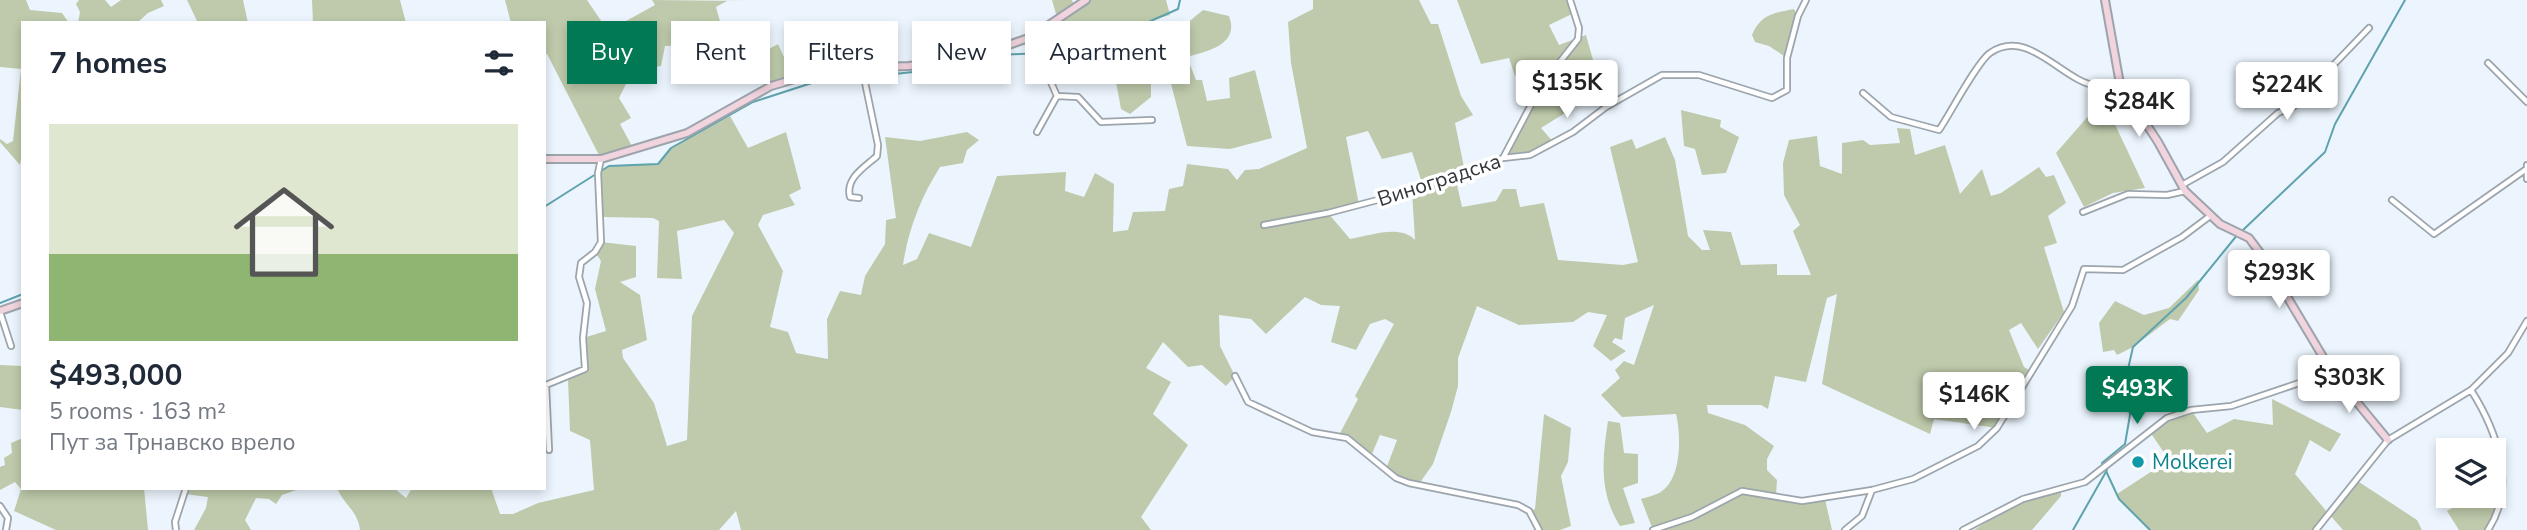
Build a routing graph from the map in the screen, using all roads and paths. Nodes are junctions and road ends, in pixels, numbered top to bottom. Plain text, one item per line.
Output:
1 (1086, 0) edge
2 (1570, 0) edge
3 (1806, 0) edge
4 (2105, 0) edge
5 (1055, 21) edge
6 (2369, 28) dead end
7 (1025, 39) edge
8 (2488, 63) dead end
9 (898, 65) edge
10 (784, 82) edge
11 (2120, 83) junction
12 (865, 84) edge
13 (1052, 84) edge
14 (1863, 93) dead end
15 (1057, 96) junction
16 (2527, 102) edge
17 (1152, 120) dead end
18 (1037, 132) dead end
19 (1503, 158) junction
20 (546, 159) edge
21 (601, 159) junction
22 (2526, 168) edge
23 (2527, 179) edge
24 (2183, 188) junction
25 (859, 198) dead end
26 (2392, 200) dead end
27 (2082, 212) dead end
28 (2210, 216) junction
29 (1264, 225) dead end
30 (21, 304) edge
31 (0, 311) edge
32 (2527, 321) edge
33 (11, 346) dead end
34 (2332, 372) junction
35 (1236, 376) dead end
36 (2471, 390) junction
37 (2388, 440) junction
38 (549, 450) dead end
39 (185, 490) edge
40 (1872, 490) junction
41 (0, 506) edge
42 (6, 530) edge
43 (176, 530) edge
44 (1539, 530) edge
45 (1653, 530) edge
46 (1845, 530) edge
47 (1963, 530) edge
48 (2316, 530) edge
49 (2488, 530) edge

1 - 5 street
2 - 19 street
3 - 19 street, Виноградска
4 - 11 street
6 - 24 street
7 - 9 street
8 - 16 street
10 - 21 street
11 - 14 street
11 - 24 street
12 - 25 street
13 - 15 street
15 - 17 street
15 - 18 street
19 - 29 street, Виноградска
20 - 21 street
21 - 38 street
22 - 23 street
22 - 26 street
24 - 27 street
24 - 28 street
28 - 34 street
28 - 40 street
30 - 31 street
31 - 33 street
32 - 36 street
34 - 37 street
34 - 47 street
35 - 44 street
36 - 37 street
36 - 49 street
37 - 48 street
39 - 43 street
40 - 45 street
40 - 46 street
41 - 42 street

